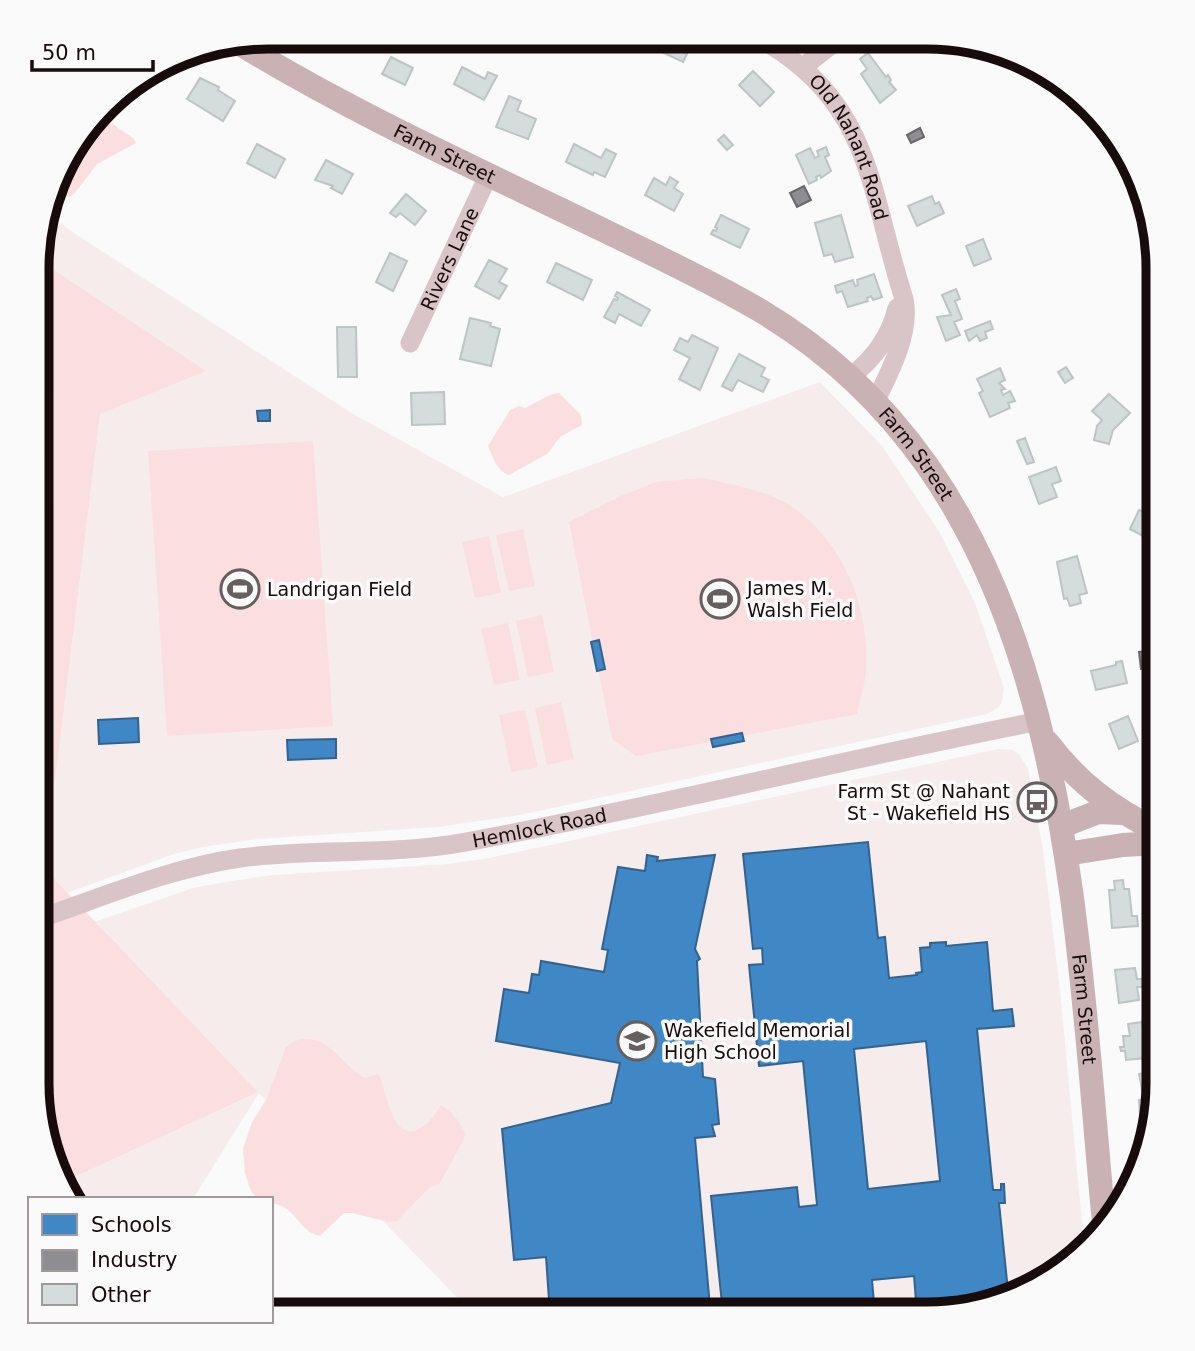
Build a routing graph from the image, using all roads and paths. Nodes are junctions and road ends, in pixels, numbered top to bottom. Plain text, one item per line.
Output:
1 (776, 49) edge
2 (826, 49) edge
3 (250, 50) edge
4 (803, 67) junction
5 (489, 174) junction
6 (900, 286) junction
7 (410, 343) dead end
8 (850, 377) junction
9 (875, 402) junction
10 (1042, 729) junction
11 (1122, 813) junction
12 (1146, 825) edge
13 (1062, 826) junction
14 (1146, 844) edge
15 (1066, 853) junction
16 (49, 915) edge
17 (1103, 1213) edge

1 - 4 street, Old Nahant Road
2 - 4 street
3 - 5 main road, Farm Street
4 - 6 street, Old Nahant Road
5 - 7 street, Rivers Lane
5 - 8 main road, Farm Street
6 - 8 street, Old Nahant Road
6 - 9 street, Old Nahant Road
8 - 9 main road, Farm Street
9 - 10 main road, Farm Street
10 - 11 main road
10 - 13 main road, Farm Street
10 - 16 street, Hemlock Road
11 - 12 main road
11 - 13 main road
13 - 15 main road, Farm Street
14 - 15 main road
15 - 17 main road, Farm Street

